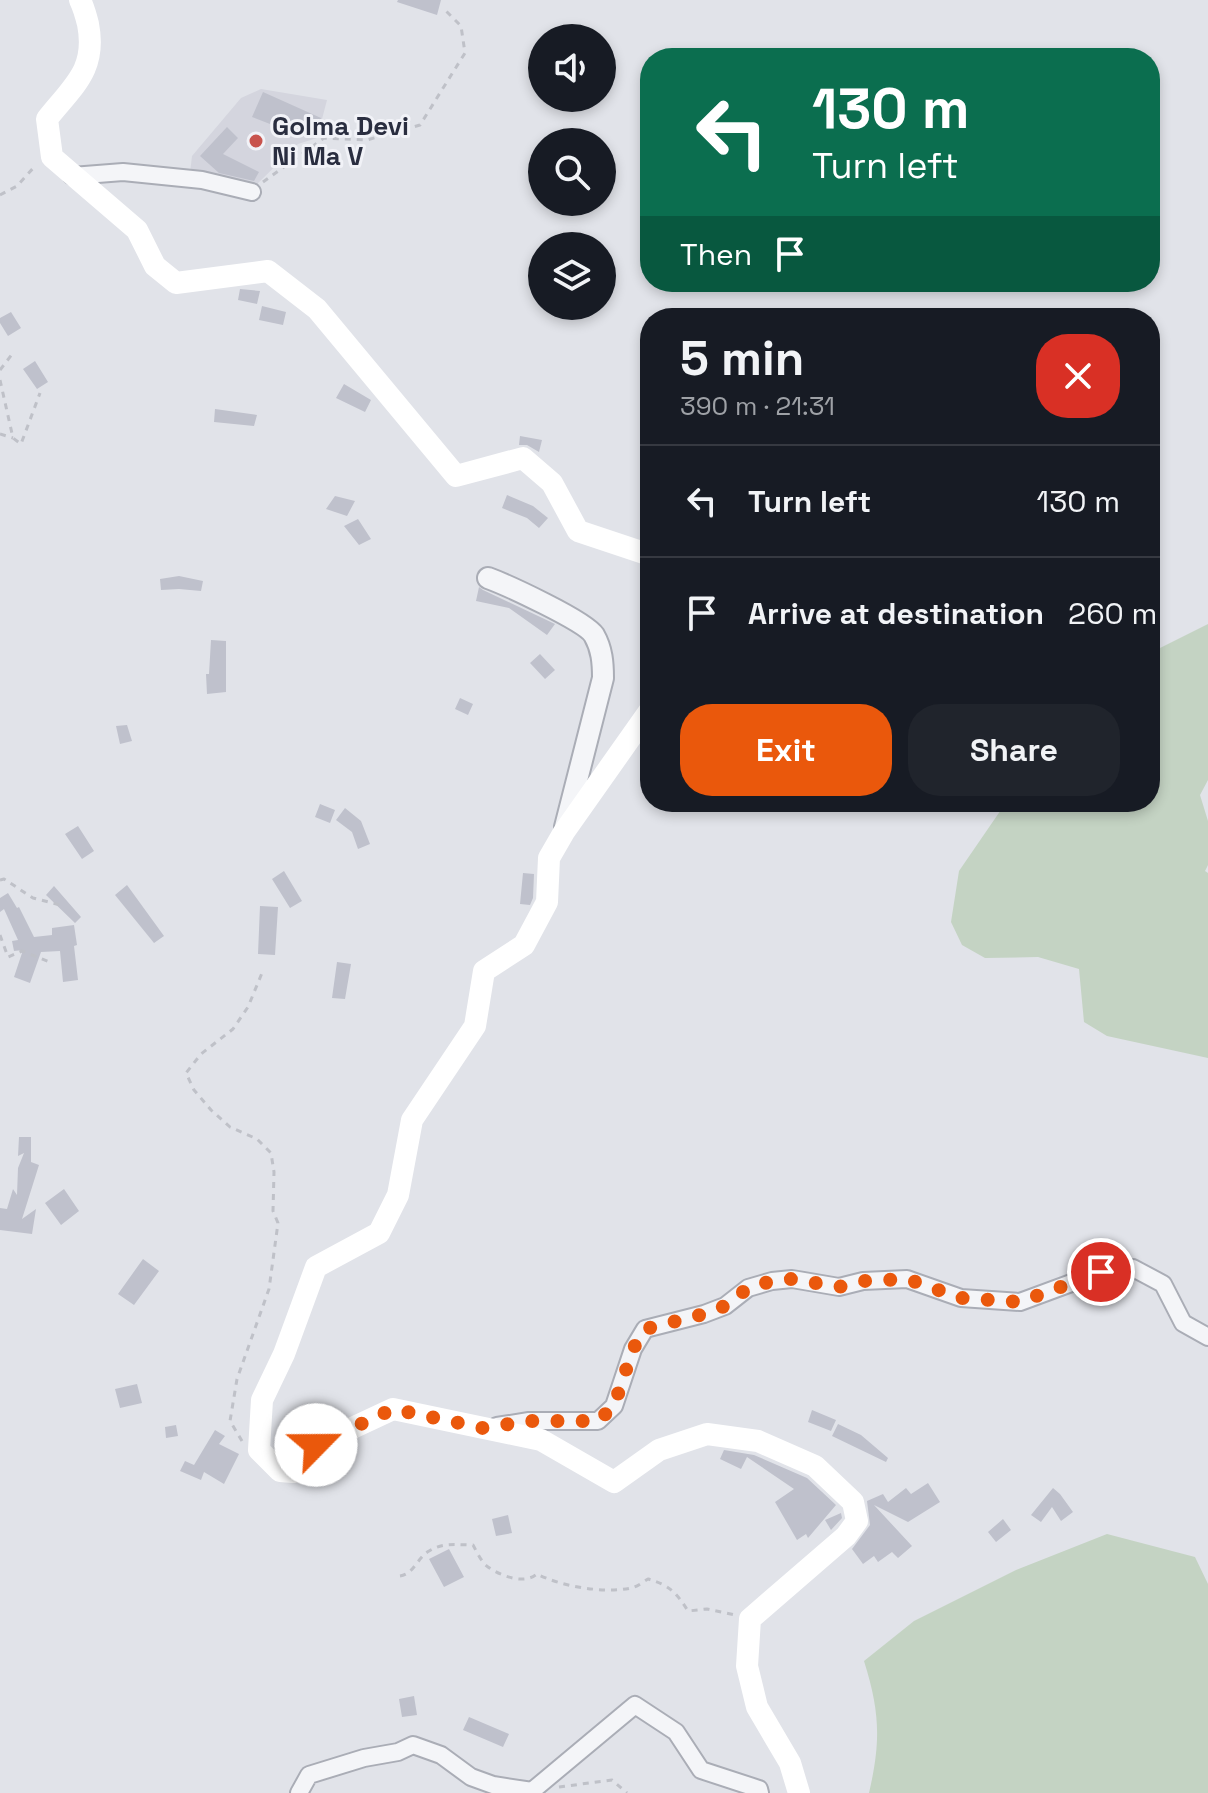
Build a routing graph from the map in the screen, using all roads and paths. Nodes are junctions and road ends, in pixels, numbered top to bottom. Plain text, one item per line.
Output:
1 (80, 0) edge
2 (445, 10) dead end
3 (52, 157) junction
4 (72, 176) junction
5 (252, 192) joint
6 (0, 195) edge
7 (13, 353) dead end
8 (0, 370) edge
9 (0, 380) edge
10 (40, 393) dead end
11 (0, 434) edge
12 (13, 438) junction
13 (640, 552) edge
14 (488, 578) dead end
15 (640, 724) edge
16 (564, 832) junction
17 (0, 880) edge
18 (60, 905) dead end
19 (0, 935) edge
20 (52, 963) dead end
21 (262, 973) dead end
22 (1208, 1337) edge
23 (483, 1428) junction
24 (244, 1445) dead end
25 (400, 1576) dead end
26 (750, 1619) junction
27 (532, 1791) edge
28 (299, 1793) edge
29 (627, 1793) edge
30 (760, 1793) edge
31 (799, 1793) edge

1 - 3 main road
2 - 5 path
3 - 4 main road
3 - 6 path
4 - 5 street
4 - 13 main road
7 - 8 path
9 - 12 path
10 - 12 path
11 - 12 path
14 - 16 street
15 - 16 main road
16 - 23 main road
17 - 18 path
19 - 20 path
21 - 24 path
22 - 23 street
23 - 26 main road
25 - 26 path
26 - 31 main road
27 - 28 street
27 - 29 path
27 - 30 street

